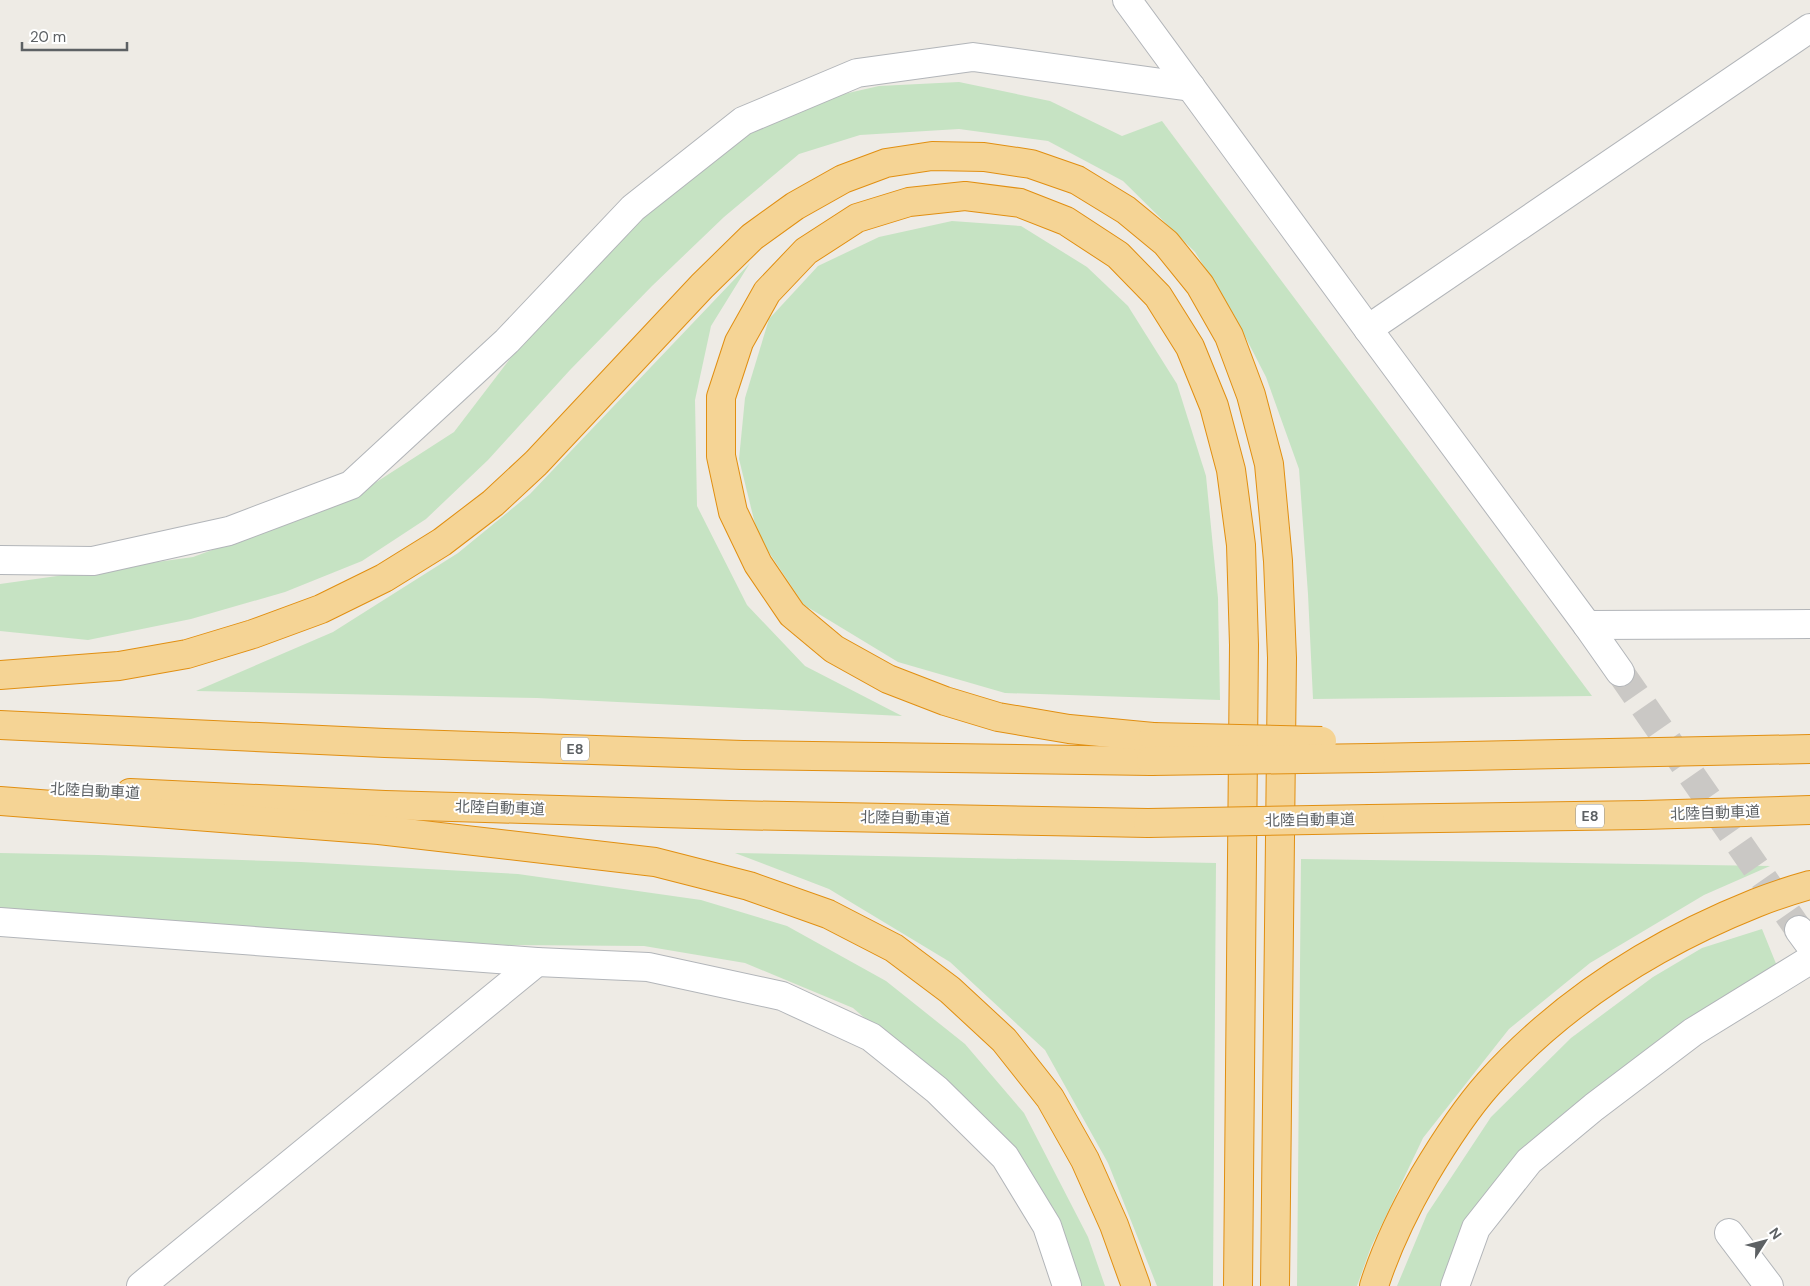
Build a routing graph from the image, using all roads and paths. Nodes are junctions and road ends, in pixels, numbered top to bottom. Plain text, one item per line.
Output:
1 (1127, 0) edge
2 (1810, 28) edge
3 (1191, 87) junction
4 (1368, 329) junction
5 (0, 560) edge
6 (1588, 624) junction
7 (1810, 624) edge
8 (1620, 672) tunnel mouth
9 (0, 675) edge
10 (0, 725) edge
11 (1810, 733) edge
12 (1152, 749) junction
13 (1810, 749) edge
14 (1372, 750) junction
15 (0, 786) edge
16 (0, 801) edge
17 (1810, 810) edge
18 (1810, 884) edge
19 (0, 922) edge
20 (1810, 960) edge
21 (537, 962) junction
22 (1730, 1233) dead end
23 (141, 1286) edge
24 (1067, 1286) edge
25 (1136, 1286) edge
26 (1238, 1286) edge
27 (1275, 1286) edge
28 (1374, 1286) edge
29 (1455, 1286) edge
30 (1770, 1286) edge

1 - 3 street
2 - 4 street
3 - 4 street
3 - 5 street
4 - 6 street
6 - 7 street
6 - 8 street
9 - 27 highway
10 - 12 highway, E8
11 - 14 highway
12 - 14 highway, E8, bridge
12 - 26 highway
13 - 14 highway, E8
15 - 17 highway, 北陸自動車道 / E8, bridge
16 - 25 highway
18 - 28 highway
19 - 21 street
20 - 29 street
21 - 23 street
21 - 24 street
22 - 30 street

